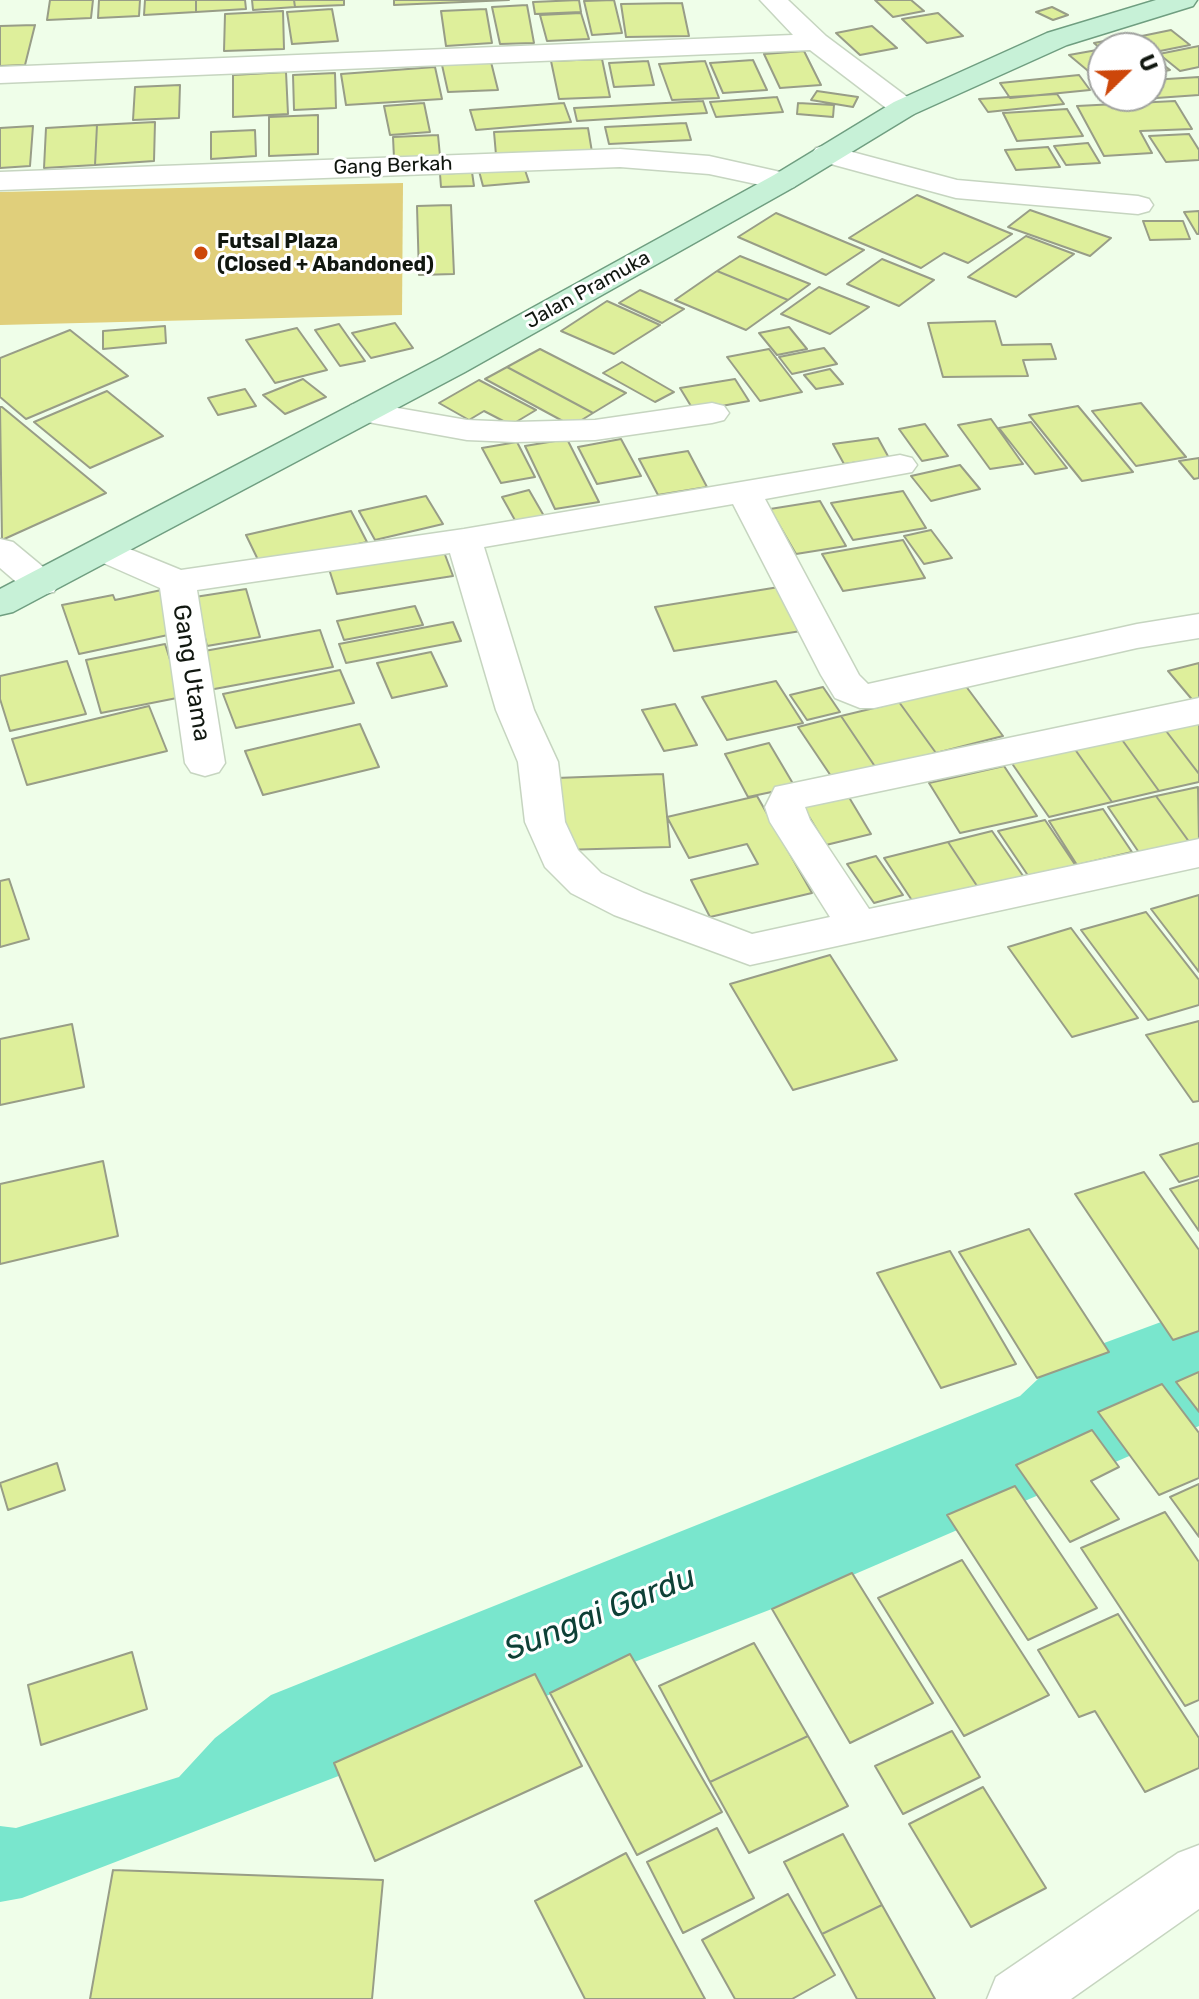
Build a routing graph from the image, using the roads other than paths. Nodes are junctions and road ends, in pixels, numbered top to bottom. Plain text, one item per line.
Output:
1 (773, 0) edge
2 (1184, 0) edge
3 (816, 42) junction
4 (0, 75) edge
5 (904, 108) junction
6 (826, 154) junction
7 (0, 181) edge
8 (784, 181) junction
9 (1138, 205) dead end
10 (363, 412) junction
11 (712, 413) dead end
12 (900, 465) dead end
13 (743, 490) junction
14 (464, 540) junction
15 (0, 550) edge
16 (105, 550) junction
17 (177, 582) junction
18 (41, 584) junction
19 (0, 604) edge
20 (1199, 626) edge
21 (1199, 711) edge
22 (205, 763) dead end
23 (1199, 853) edge
24 (858, 926) junction
25 (1199, 1874) edge
26 (1018, 1999) edge

1 - 3 street
2 - 5 main road, Jalan Pramuka
3 - 4 street
3 - 5 street
5 - 6 main road, Jalan Pramuka
6 - 8 main road, Jalan Pramuka
6 - 9 street
7 - 8 street, Gang Berkah
8 - 10 main road, Jalan Pramuka
10 - 11 street
10 - 16 main road, Jalan Pramuka
12 - 13 street
13 - 14 street
13 - 20 street
14 - 17 street
14 - 24 street
15 - 18 street
16 - 17 street
16 - 18 main road, Jalan Pramuka
17 - 22 street, Gang Utama
18 - 19 main road, Jalan Pramuka
21 - 24 street
23 - 24 street
25 - 26 street

